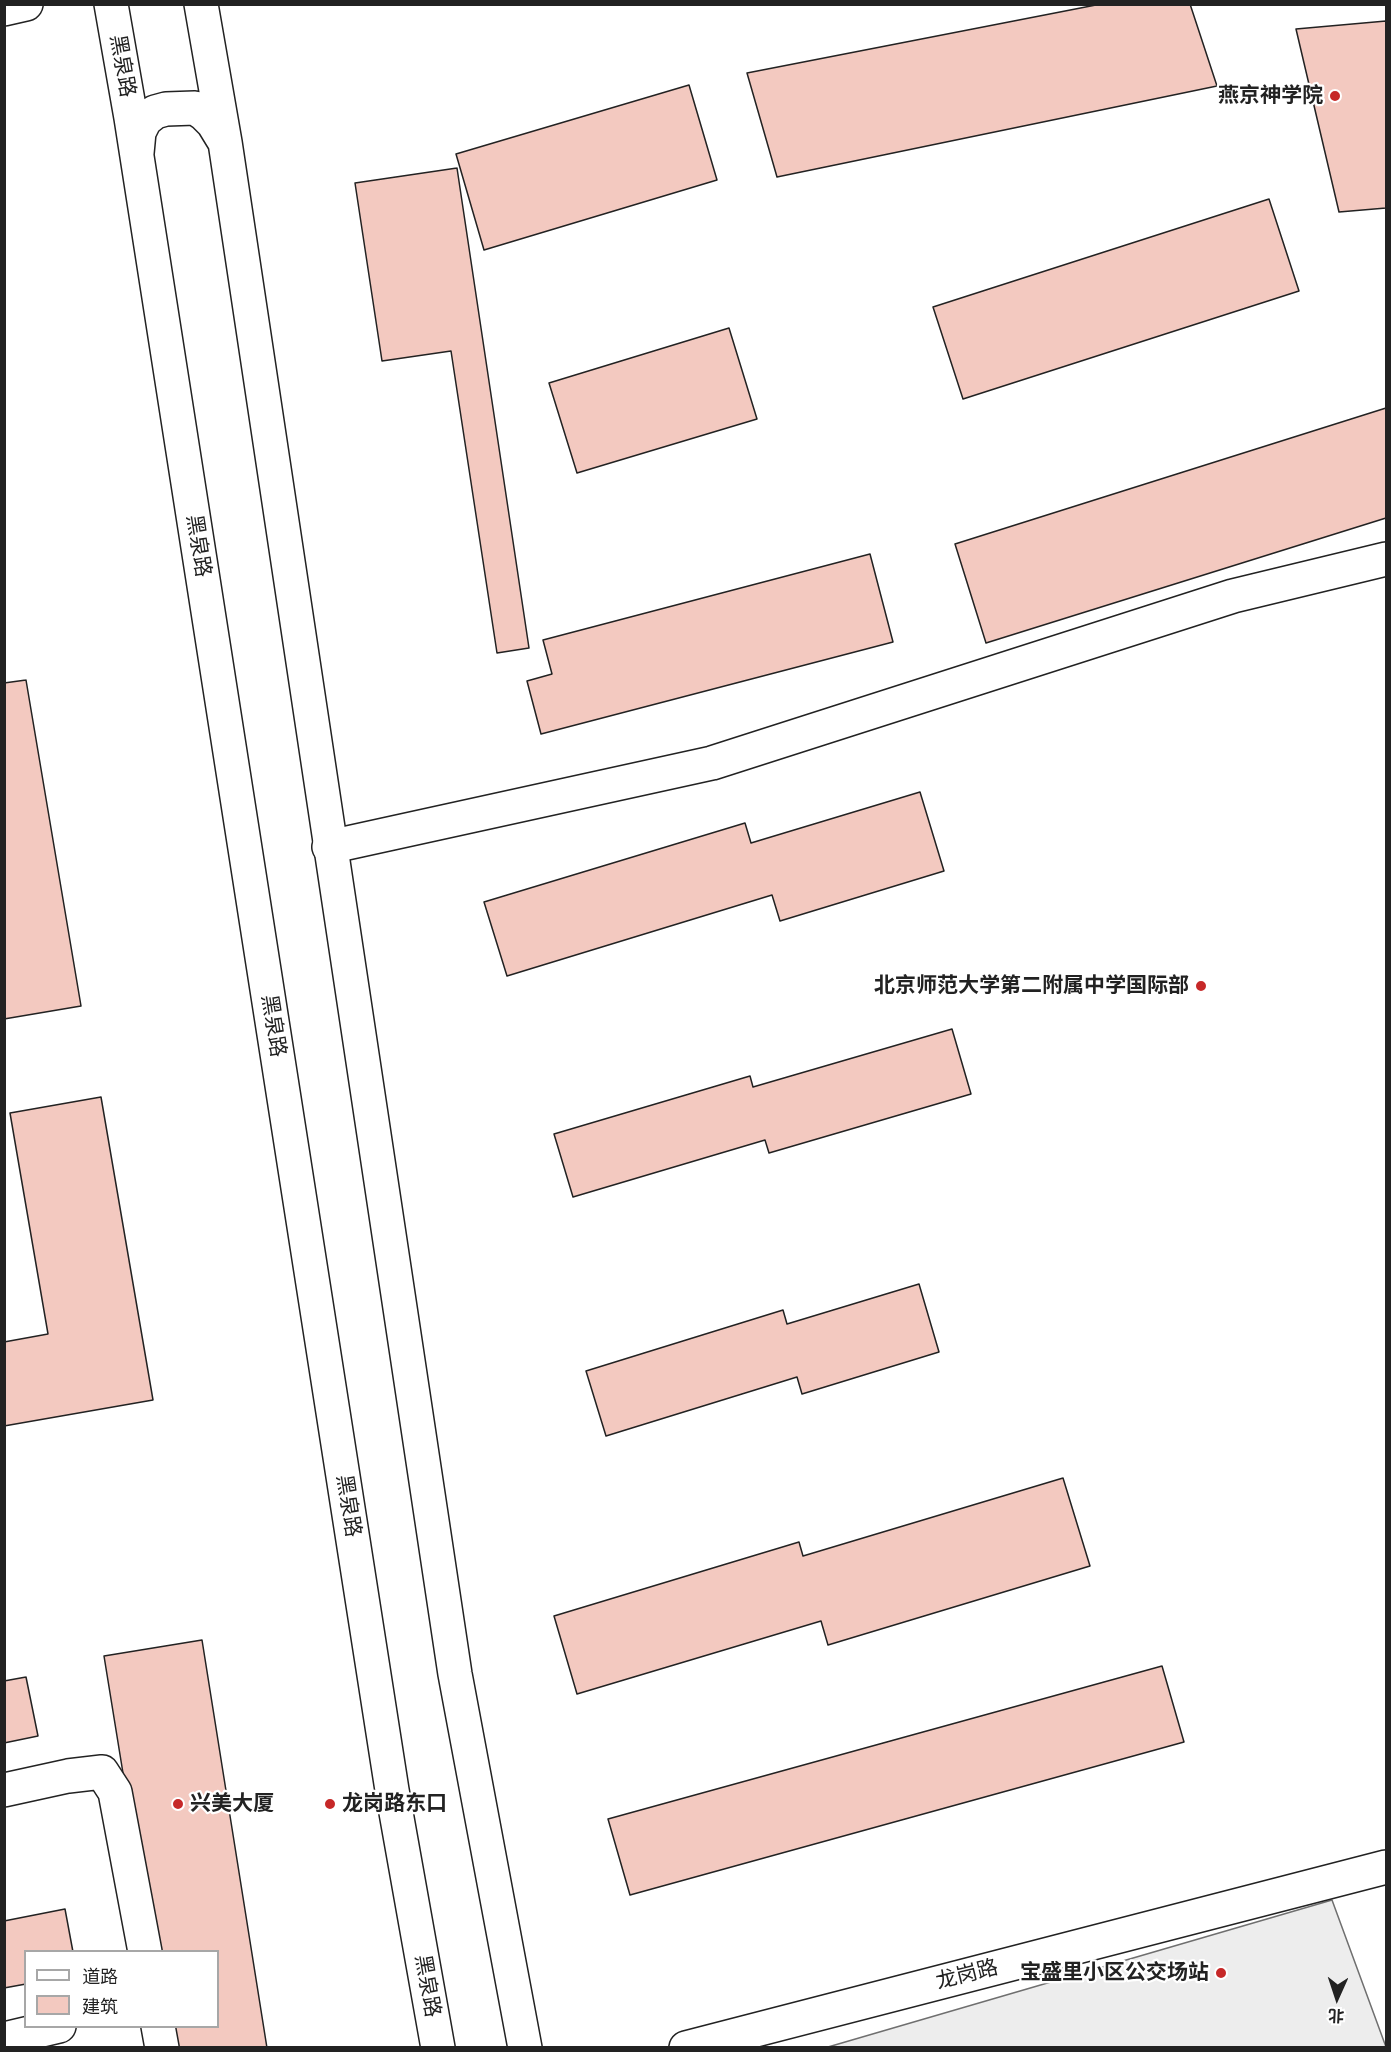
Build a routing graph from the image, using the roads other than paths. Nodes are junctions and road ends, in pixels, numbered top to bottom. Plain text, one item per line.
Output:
1 (26, 4) edge
2 (111, 4) edge
3 (201, 4) edge
4 (4, 9) edge
5 (225, 142) junction
6 (137, 155) junction
7 (1386, 558) edge
8 (329, 847) junction
9 (4, 1790) edge
10 (1386, 1867) edge
11 (145, 1950) edge
12 (51, 2028) edge
13 (158, 2028) edge
14 (4, 2039) edge
15 (162, 2048) edge
16 (438, 2048) edge
17 (525, 2048) edge
18 (686, 2048) edge

1 - 4 main road
2 - 6 main road, 黑泉路
3 - 5 main road
5 - 6 main road
5 - 8 main road
6 - 16 main road, 黑泉路
7 - 8 main road
8 - 17 main road
9 - 11 main road
10 - 18 main road, 龙岗路
12 - 14 main road
13 - 15 main road

